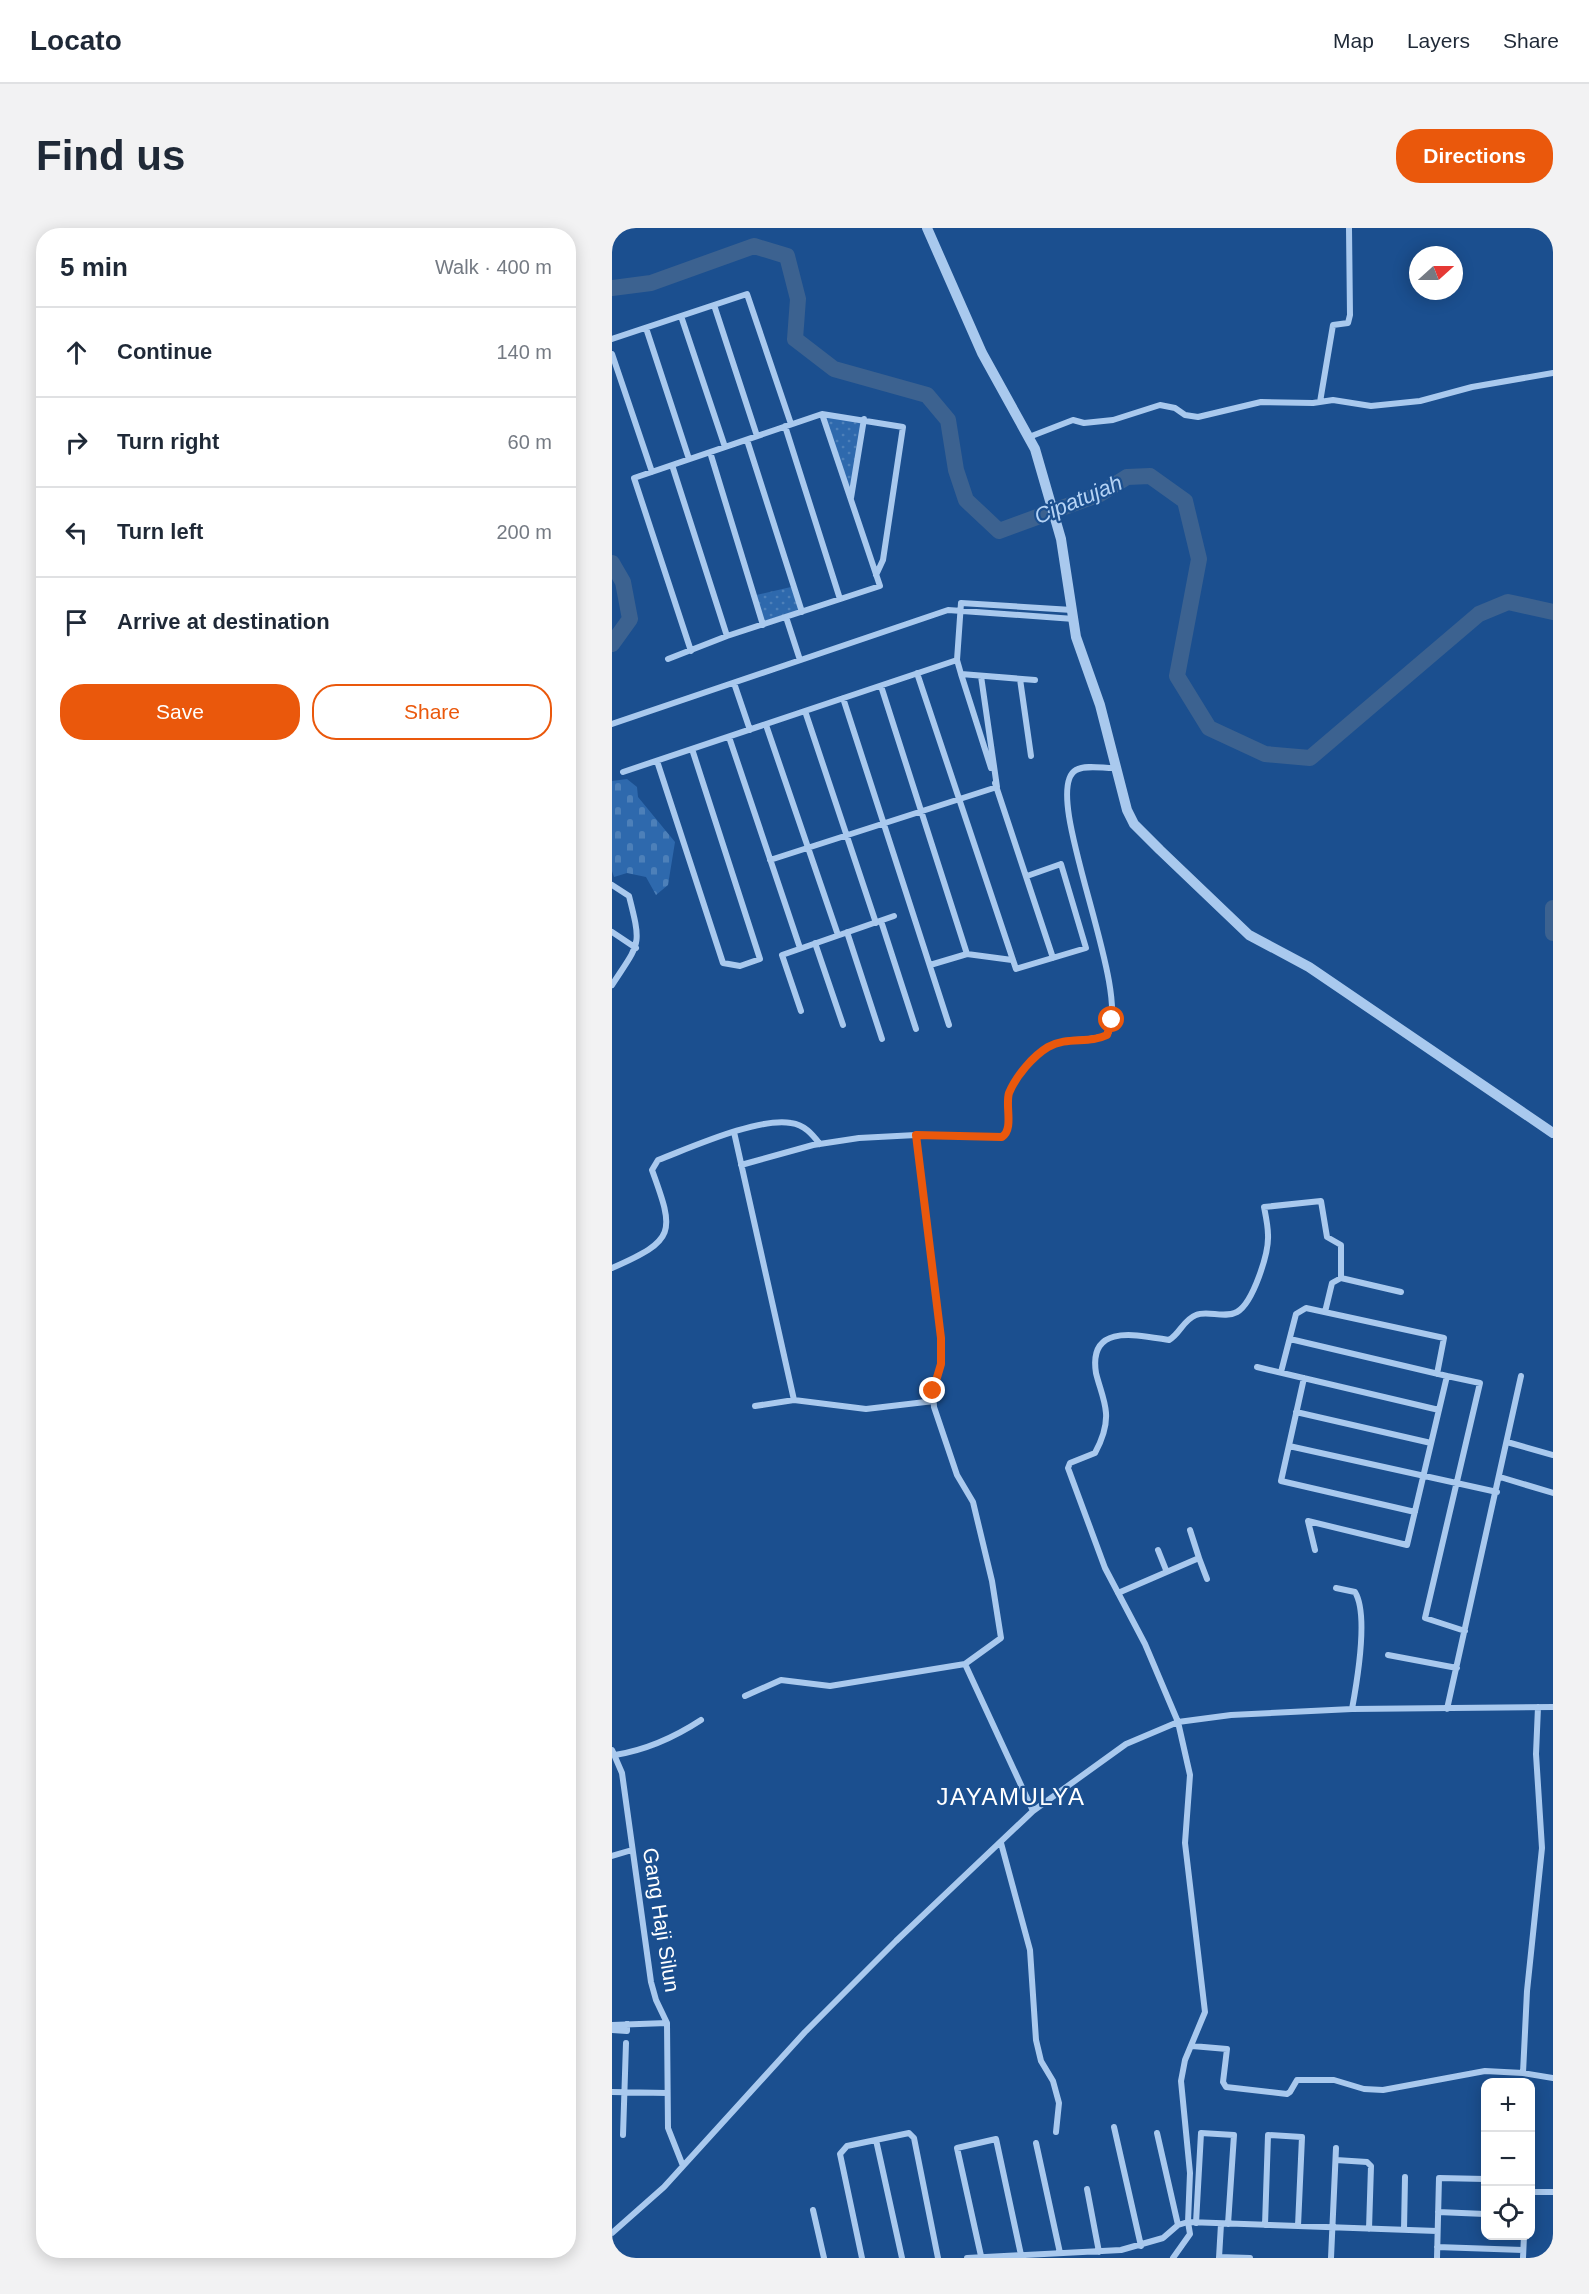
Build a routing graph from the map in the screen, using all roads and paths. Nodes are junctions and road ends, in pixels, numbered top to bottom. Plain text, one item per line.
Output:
1 (927, 228) edge
2 (1349, 228) edge
3 (714, 304) junction
4 (681, 316) junction
5 (646, 328) junction
6 (612, 339) edge
7 (612, 354) edge
8 (1553, 374) edge
9 (1320, 402) junction
10 (822, 414) junction
11 (864, 419) junction
12 (788, 425) junction
13 (757, 436) junction
14 (1029, 438) junction
15 (747, 440) junction
16 (725, 447) junction
17 (710, 452) junction
18 (689, 459) junction
19 (672, 465) junction
20 (652, 472) junction
21 (850, 499) junction
22 (876, 575) junction
23 (840, 599) junction
24 (960, 611) junction
25 (802, 612) junction
26 (1073, 615) junction
27 (786, 617) junction
28 (763, 625) junction
29 (727, 636) junction
30 (691, 651) junction
31 (668, 659) dead end
32 (800, 660) junction
33 (957, 660) junction
34 (917, 673) junction
35 (962, 674) junction
36 (981, 676) junction
37 (1020, 679) junction
38 (1035, 680) dead end
39 (734, 683) junction
40 (881, 686) junction
41 (843, 698) junction
42 (805, 711) junction
43 (612, 724) edge
44 (766, 724) junction
45 (750, 730) junction
46 (729, 737) junction
47 (692, 749) junction
48 (1031, 756) dead end
49 (657, 761) junction
50 (1118, 768) junction
51 (623, 772) dead end
52 (997, 787) junction
53 (958, 800) junction
54 (922, 812) junction
55 (883, 822) junction
56 (846, 834) junction
57 (807, 847) junction
58 (770, 860) junction
59 (1027, 876) junction
60 (612, 885) edge
61 (894, 916) dead end
62 (878, 922) junction
63 (612, 932) edge
64 (847, 933) junction
65 (838, 936) junction
66 (815, 943) junction
67 (636, 948) junction
68 (800, 948) junction
69 (968, 954) junction
70 (1053, 958) junction
71 (1012, 960) junction
72 (930, 965) junction
73 (613, 982) edge
74 (801, 1011) dead end
75 (843, 1025) dead end
76 (949, 1025) dead end
77 (916, 1029) dead end
78 (882, 1039) dead end
79 (734, 1132) junction
80 (1553, 1133) edge
81 (916, 1135) junction
82 (820, 1144) junction
83 (741, 1165) junction
84 (612, 1268) edge
85 (1341, 1278) junction
86 (1401, 1292) dead end
87 (1325, 1312) junction
88 (1290, 1339) junction
89 (1257, 1367) dead end
90 (1281, 1372) junction
91 (1437, 1374) junction
92 (1446, 1376) junction
93 (1521, 1376) dead end
94 (1304, 1378) junction
95 (794, 1400) junction
96 (934, 1401) junction
97 (755, 1406) dead end
98 (1439, 1410) junction
99 (1296, 1412) junction
100 (1507, 1442) junction
101 (1431, 1443) junction
102 (1289, 1446) junction
103 (1553, 1455) edge
104 (1500, 1477) junction
105 (1424, 1478) junction
106 (1456, 1484) junction
107 (1497, 1492) junction
108 (1553, 1493) edge
109 (1415, 1512) junction
110 (1190, 1530) dead end
111 (1158, 1550) dead end
112 (1315, 1550) dead end
113 (1199, 1558) junction
114 (1166, 1570) junction
115 (1207, 1579) dead end
116 (1336, 1588) dead end
117 (1118, 1593) junction
118 (1465, 1631) junction
119 (1388, 1655) dead end
120 (965, 1665) junction
121 (1457, 1668) junction
122 (745, 1696) dead end
123 (1538, 1707) junction
124 (1553, 1707) edge
125 (1352, 1709) junction
126 (1447, 1709) junction
127 (701, 1720) dead end
128 (1178, 1722) junction
129 (614, 1753) edge
130 (1033, 1811) junction
131 (1001, 1843) junction
132 (632, 1850) junction
133 (612, 1856) edge
134 (667, 2023) junction
135 (627, 2024) junction
136 (612, 2025) edge
137 (612, 2030) edge
138 (626, 2043) dead end
139 (1192, 2046) junction
140 (1523, 2073) junction
141 (1553, 2078) edge
142 (612, 2091) edge
143 (624, 2092) junction
144 (667, 2093) junction
145 (1114, 2127) dead end
146 (1056, 2132) dead end
147 (1156, 2133) dead end
148 (623, 2135) dead end
149 (876, 2140) junction
150 (1036, 2143) dead end
151 (1336, 2148) dead end
152 (1336, 2160) junction
153 (683, 2166) junction
154 (1405, 2177) dead end
155 (1481, 2179) edge
156 (1087, 2189) dead end
157 (1535, 2192) edge
158 (1553, 2192) edge
159 (813, 2210) dead end
160 (1438, 2212) junction
161 (1481, 2214) edge
162 (1188, 2222) junction
163 (1196, 2223) junction
164 (1221, 2224) junction
165 (1228, 2224) junction
166 (1178, 2225) junction
167 (1265, 2225) junction
168 (1298, 2226) junction
169 (1333, 2228) junction
170 (1369, 2229) junction
171 (1404, 2230) junction
172 (1437, 2232) junction
173 (612, 2233) edge
174 (1524, 2240) edge
175 (1141, 2246) junction
176 (1437, 2247) junction
177 (1523, 2250) junction
178 (1099, 2252) junction
179 (1060, 2253) junction
180 (1021, 2255) junction
181 (981, 2256) junction
182 (1219, 2257) edge
183 (824, 2258) edge
184 (861, 2258) edge
185 (902, 2258) edge
186 (938, 2258) edge
187 (967, 2258) edge
188 (1173, 2258) edge
189 (1250, 2258) edge
190 (1331, 2258) edge
191 (1437, 2258) edge
192 (1523, 2258) edge

1 - 14 street
2 - 9 street
3 - 4 street
3 - 12 street
3 - 13 street
4 - 5 street
4 - 16 street
5 - 6 street
5 - 18 street
7 - 20 street
8 - 9 street
9 - 14 street
10 - 11 street
10 - 12 street
10 - 21 street
11 - 21 street
11 - 22 street
12 - 13 street
12 - 23 street
13 - 15 street
14 - 26 street
15 - 16 street
15 - 25 street
16 - 17 street
17 - 18 street
17 - 28 street
18 - 19 street
19 - 20 street
19 - 29 street
20 - 30 street
21 - 22 street
22 - 23 street
23 - 25 street
24 - 26 street
24 - 32 street
24 - 33 street
25 - 27 street
26 - 50 street
27 - 28 street
27 - 32 street
28 - 29 street
29 - 30 street
30 - 31 street
32 - 39 street
33 - 34 street
33 - 35 street
34 - 40 street
34 - 53 street
35 - 36 street
35 - 52 street
36 - 37 street
36 - 52 street
37 - 38 street
37 - 48 street
39 - 43 street
39 - 45 street
40 - 41 street
40 - 54 street
41 - 42 street
41 - 55 street
42 - 44 street
42 - 56 street
44 - 45 street
44 - 57 street
45 - 46 street
46 - 47 street
46 - 58 street
47 - 49 street
47 - 49 street
49 - 51 street
50 - 80 street
50 - 81 street
52 - 53 street
52 - 59 street
53 - 54 street
53 - 71 street
54 - 55 street
54 - 69 street
55 - 56 street
55 - 72 street
56 - 57 street
56 - 62 street
57 - 58 street
57 - 65 street
58 - 68 street
59 - 70 street
59 - 70 street
60 - 67 street
61 - 62 street
62 - 64 street
62 - 77 street
63 - 67 street
64 - 65 street
64 - 78 street
65 - 66 street
66 - 68 street
66 - 75 street
67 - 73 street
68 - 74 street
69 - 71 street
69 - 72 street
70 - 71 street
72 - 76 street
79 - 82 street
79 - 83 street
79 - 84 street
81 - 82 street
81 - 96 street
82 - 83 street
83 - 95 street
85 - 86 street
85 - 87 street
85 - 117 street
87 - 88 street
87 - 91 street
88 - 90 street
88 - 91 street
89 - 90 street
90 - 94 street
91 - 92 street
92 - 98 street
92 - 106 street
93 - 100 street
94 - 98 street
94 - 99 street
95 - 96 street
95 - 97 street
96 - 120 street
98 - 101 street
99 - 101 street
99 - 102 street
100 - 103 street
100 - 104 street
101 - 105 street
102 - 105 street
102 - 109 street
104 - 107 street
104 - 108 street
105 - 106 street
105 - 109 street
106 - 107 street
106 - 118 street
107 - 118 street
109 - 112 street
110 - 113 street
111 - 114 street
113 - 114 street
113 - 115 street
114 - 117 street
116 - 125 street
117 - 128 street
118 - 121 street
119 - 121 street
120 - 122 street
120 - 130 street
121 - 126 street
123 - 124 street
123 - 126 street
123 - 140 street
125 - 126 street
125 - 128 street
127 - 129 street
128 - 130 street
128 - 139 street
129 - 132 street, Gang Haji Silun
130 - 131 street
131 - 146 street
131 - 153 street
132 - 133 street
132 - 134 street, Gang Haji Silun
134 - 135 street
134 - 144 street, Gang Haji Silun
135 - 136 street
135 - 137 street
138 - 143 street
139 - 140 street
139 - 162 street
140 - 141 street
142 - 143 street
143 - 144 street
143 - 148 street
144 - 153 street, Gang Haji Silun
145 - 175 street
147 - 166 street
149 - 184 street
149 - 185 street
149 - 186 street
150 - 179 street
151 - 152 street
152 - 169 street
152 - 170 street
153 - 173 street
154 - 171 street
155 - 160 street
156 - 178 street
157 - 158 street
159 - 183 street
160 - 161 street
160 - 172 street
162 - 163 street
162 - 166 street
162 - 188 street
163 - 164 street
163 - 165 street
164 - 165 street
164 - 182 street
165 - 167 street
166 - 175 street
167 - 168 street
167 - 168 street
168 - 169 street
169 - 170 street
169 - 190 street
170 - 171 street
171 - 172 street
172 - 176 street
174 - 177 street
175 - 178 street
176 - 177 street
176 - 191 street
177 - 192 street
178 - 179 street
179 - 180 street
180 - 181 street
180 - 181 street
181 - 187 street
182 - 189 street

